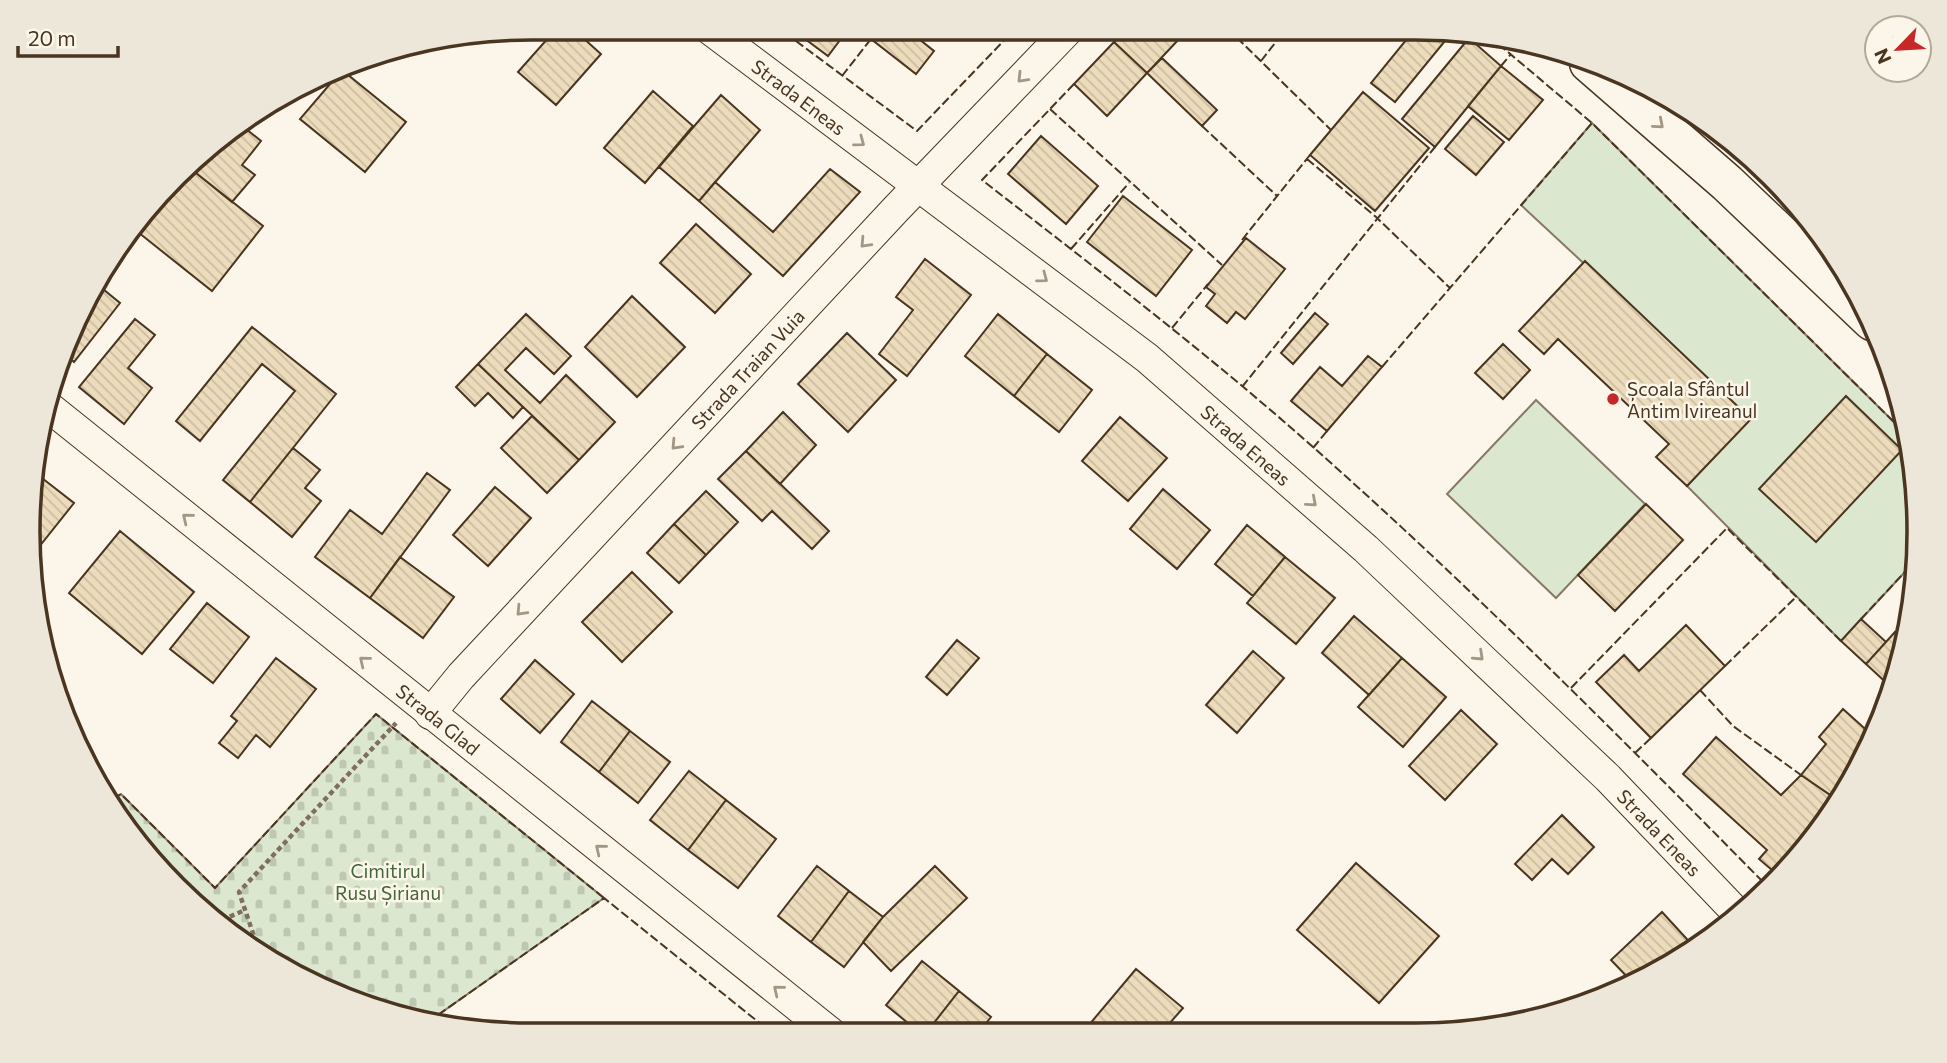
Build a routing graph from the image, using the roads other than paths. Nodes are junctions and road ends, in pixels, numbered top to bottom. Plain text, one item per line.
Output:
1 (724, 40) edge
2 (1058, 40) edge
3 (1609, 81) edge
4 (919, 185) junction
5 (1847, 297) edge
6 (55, 412) edge
7 (423, 708) junction
8 (1732, 907) edge
9 (818, 1023) edge

1 -> 4 street, Strada Eneas
2 -> 4 street, Strada Traian Vuia
3 -> 5 main road
4 -> 7 street, Strada Traian Vuia
4 -> 8 street, Strada Eneas
7 -> 6 street, Strada Glad
9 -> 7 street, Strada Glad

